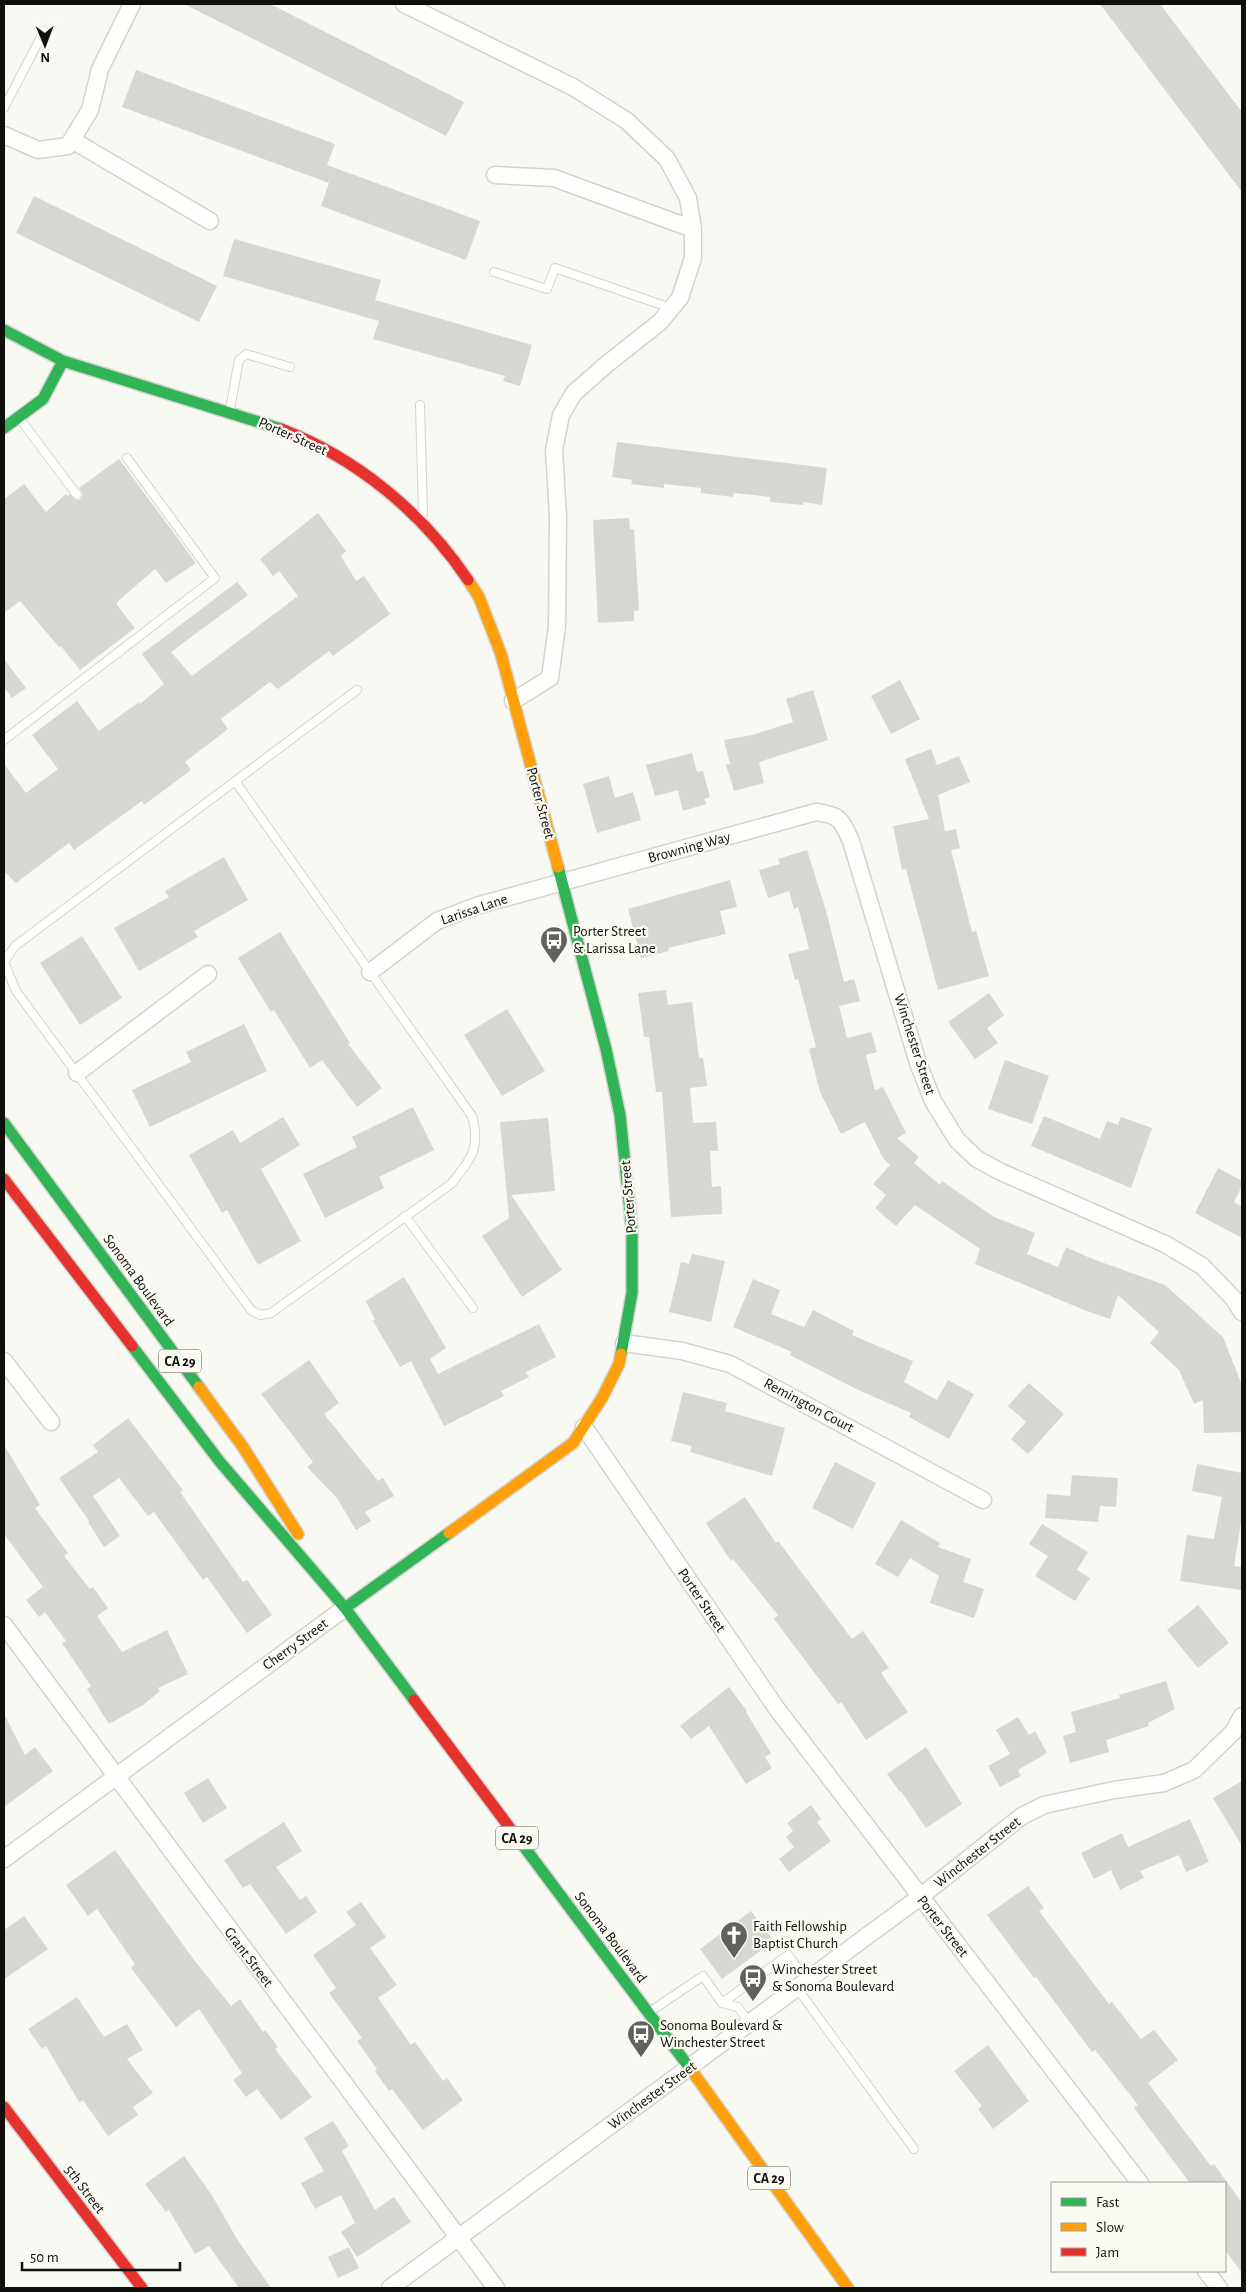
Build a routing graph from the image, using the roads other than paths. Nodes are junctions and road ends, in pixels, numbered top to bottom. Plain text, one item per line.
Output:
1 (132, 4) edge
2 (404, 4) edge
3 (44, 31) dead end
4 (4, 108) edge
5 (4, 135) edge
6 (72, 140) junction
7 (495, 176) dead end
8 (210, 221) dead end
9 (694, 229) junction
10 (494, 272) dead end
11 (672, 308) junction
12 (4, 330) edge
13 (63, 361) junction
14 (290, 367) dead end
15 (420, 405) dead end
16 (229, 411) junction
17 (18, 417) junction
18 (4, 428) edge
19 (127, 458) dead end
20 (76, 495) dead end
21 (423, 523) junction
22 (357, 690) dead end
23 (514, 701) junction
24 (4, 740) edge
25 (235, 781) junction
26 (816, 812) joint
27 (562, 882) junction
28 (4, 962) edge
29 (370, 972) junction
30 (208, 974) dead end
31 (77, 1073) junction
32 (4, 1123) edge
33 (4, 1179) edge
34 (405, 1216) junction
35 (473, 1308) dead end
36 (1242, 1312) edge
37 (624, 1343) junction
38 (4, 1361) edge
39 (51, 1422) dead end
40 (584, 1427) junction
41 (983, 1500) dead end
42 (345, 1608) junction
43 (4, 1625) edge
44 (1242, 1716) edge
45 (115, 1776) junction
46 (4, 1859) edge
47 (920, 1896) junction
48 (802, 1984) junction
49 (722, 2003) junction
50 (648, 2012) junction
51 (749, 2023) junction
52 (690, 2068) junction
53 (4, 2107) edge
54 (914, 2149) dead end
55 (1139, 2182) edge
56 (458, 2238) junction
57 (1207, 2272) edge
58 (142, 2288) edge
59 (390, 2288) edge
60 (496, 2288) edge
61 (848, 2288) edge
62 (1219, 2288) edge

1 - 6 street
2 - 9 street
3 - 4 lane
5 - 6 street
6 - 8 street
7 - 9 street
9 - 11 street
10 - 11 lane
11 - 23 street
12 - 13 street, Porter Street
13 - 16 street, Porter Street
13 - 17 street
14 - 16 lane
15 - 21 lane
16 - 21 street, Porter Street
17 - 18 street
17 - 20 lane
19 - 24 lane
21 - 23 street, Porter Street
22 - 25 lane
23 - 27 street, Porter Street
25 - 28 lane
25 - 29 lane
26 - 27 street, Browning Way
26 - 36 street, Winchester Street
27 - 29 street, Larissa Lane
27 - 37 street, Porter Street
28 - 31 lane
29 - 34 lane
30 - 31 street
31 - 34 lane
32 - 42 street, Sonoma Boulevard / CA 29
33 - 42 street, Sonoma Boulevard / CA 29
34 - 35 lane
37 - 40 street, Porter Street
37 - 41 street, Remington Court
38 - 39 street
40 - 42 street, Cherry Street
40 - 47 street, Porter Street
42 - 45 street, Cherry Street
42 - 50 street, Sonoma Boulevard / CA 29
43 - 45 street, Grant Street
44 - 47 street, Winchester Street
45 - 46 street, Cherry Street
45 - 56 street, Grant Street
47 - 48 street, Winchester Street
47 - 55 street, Porter Street
48 - 49 lane
48 - 51 street, Winchester Street
48 - 54 lane
49 - 50 lane
49 - 51 lane
50 - 52 street, Sonoma Boulevard / CA 29
51 - 52 street, Winchester Street
52 - 56 street, Winchester Street
52 - 61 street, Sonoma Boulevard / CA 29
53 - 58 street, 5th Street
56 - 59 street, Winchester Street
56 - 60 street, Grant Street
57 - 62 street

